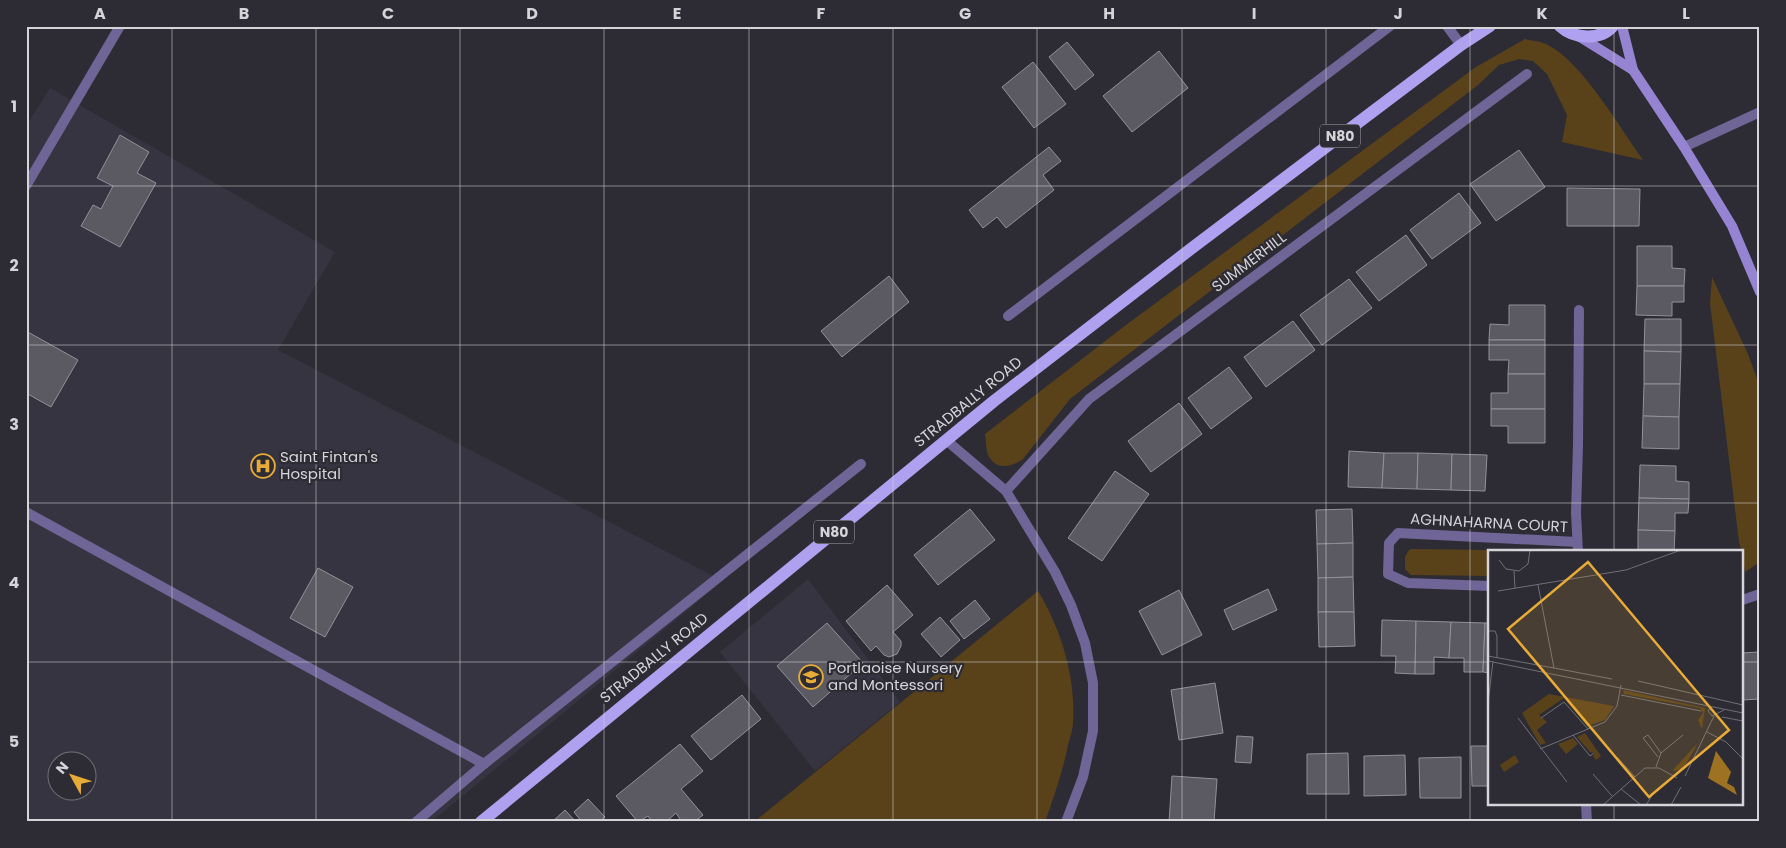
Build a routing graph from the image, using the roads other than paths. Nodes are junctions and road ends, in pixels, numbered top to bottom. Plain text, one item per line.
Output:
1 (120, 26) edge
2 (1390, 26) edge
3 (1447, 26) edge
4 (1490, 26) edge
5 (1560, 26) edge
6 (1613, 26) edge
7 (1622, 26) edge
8 (1580, 37) junction
9 (1461, 45) junction
10 (1633, 70) junction
11 (1527, 74) dead end
12 (1760, 112) edge
13 (1684, 147) junction
14 (26, 186) edge
15 (1760, 292) edge
16 (1579, 310) dead end
17 (1008, 316) dead end
18 (946, 440) junction
19 (861, 464) dead end
20 (1006, 491) junction
21 (26, 512) edge
22 (1577, 547) edge
23 (1488, 586) edge
24 (1760, 594) edge
25 (1744, 599) edge
26 (484, 764) junction
27 (1586, 806) edge
28 (416, 822) edge
29 (481, 822) edge
30 (1066, 822) edge
31 (1587, 822) edge

1 - 14 street
2 - 17 street
3 - 9 street
4 - 9 main road, STRADBALLY ROAD / N80
5 - 8 main road
6 - 8 main road
7 - 10 main road
8 - 10 main road
9 - 18 main road, STRADBALLY ROAD / N80
10 - 13 main road
11 - 20 street, SUMMERHILL
12 - 13 street
13 - 15 main road
16 - 22 street, AGHNAHARNA COURT
18 - 20 street
18 - 29 main road, STRADBALLY ROAD / N80
19 - 26 street
20 - 30 street
21 - 26 street
22 - 23 street, AGHNAHARNA COURT
24 - 25 street
26 - 28 street
27 - 31 street

